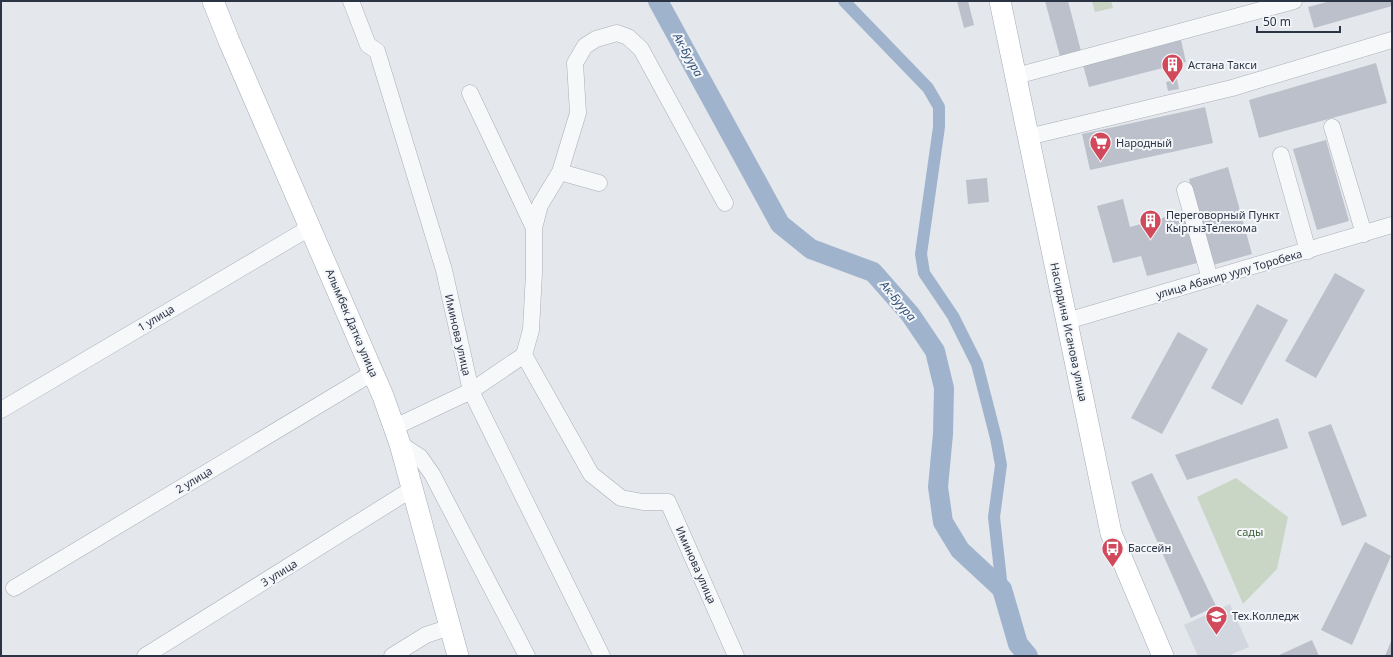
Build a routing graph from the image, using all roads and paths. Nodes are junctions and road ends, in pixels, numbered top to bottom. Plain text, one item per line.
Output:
1 (213, 1) edge
2 (351, 1) edge
3 (1000, 1) edge
4 (1294, 1) edge
5 (1392, 40) edge
6 (1016, 76) junction
7 (470, 93) dead end
8 (1332, 127) dead end
9 (1028, 137) junction
10 (1281, 155) dead end
11 (560, 172) junction
12 (598, 183) dead end
13 (1185, 190) dead end
14 (725, 203) dead end
15 (1392, 225) edge
16 (311, 227) junction
17 (534, 228) junction
18 (1364, 234) junction
19 (1308, 251) junction
20 (1210, 280) junction
21 (1067, 321) junction
22 (524, 355) junction
23 (374, 372) junction
24 (471, 391) junction
25 (1, 410) edge
26 (398, 436) junction
27 (412, 489) junction
28 (14, 588) dead end
29 (450, 627) junction
30 (145, 656) edge
31 (392, 656) edge
32 (458, 656) edge
33 (527, 656) edge
34 (602, 656) edge
35 (736, 656) edge
36 (1163, 656) edge

1 - 16 main road, Алымбек Датка улица
2 - 24 street, Иминова улица
3 - 6 main road, Насирдина Исанова улица
4 - 6 street
5 - 9 street
6 - 9 main road, Насирдина Исанова улица
7 - 17 street
8 - 18 street
9 - 21 main road, Насирдина Исанова улица
10 - 19 street
11 - 12 street
11 - 14 street
11 - 17 street
13 - 20 street
15 - 18 street, улица Абакир уулу Торобека
16 - 23 main road, Алымбек Датка улица
16 - 25 street, 1 улица
17 - 22 street
18 - 19 street, улица Абакир уулу Торобека
19 - 20 street, улица Абакир уулу Торобека
20 - 21 street, улица Абакир уулу Торобека
21 - 36 main road, Насирдина Исанова улица
22 - 24 street
22 - 35 street, Иминова улица
23 - 26 main road, Алымбек Датка улица
23 - 28 street, 2 улица
24 - 26 street
24 - 34 street, Иминова улица
26 - 27 main road, Алымбек Датка улица
26 - 33 street
27 - 29 main road, Алымбек Датка улица
27 - 30 street, 3 улица
29 - 31 street
29 - 32 main road, Алымбек Датка улица

